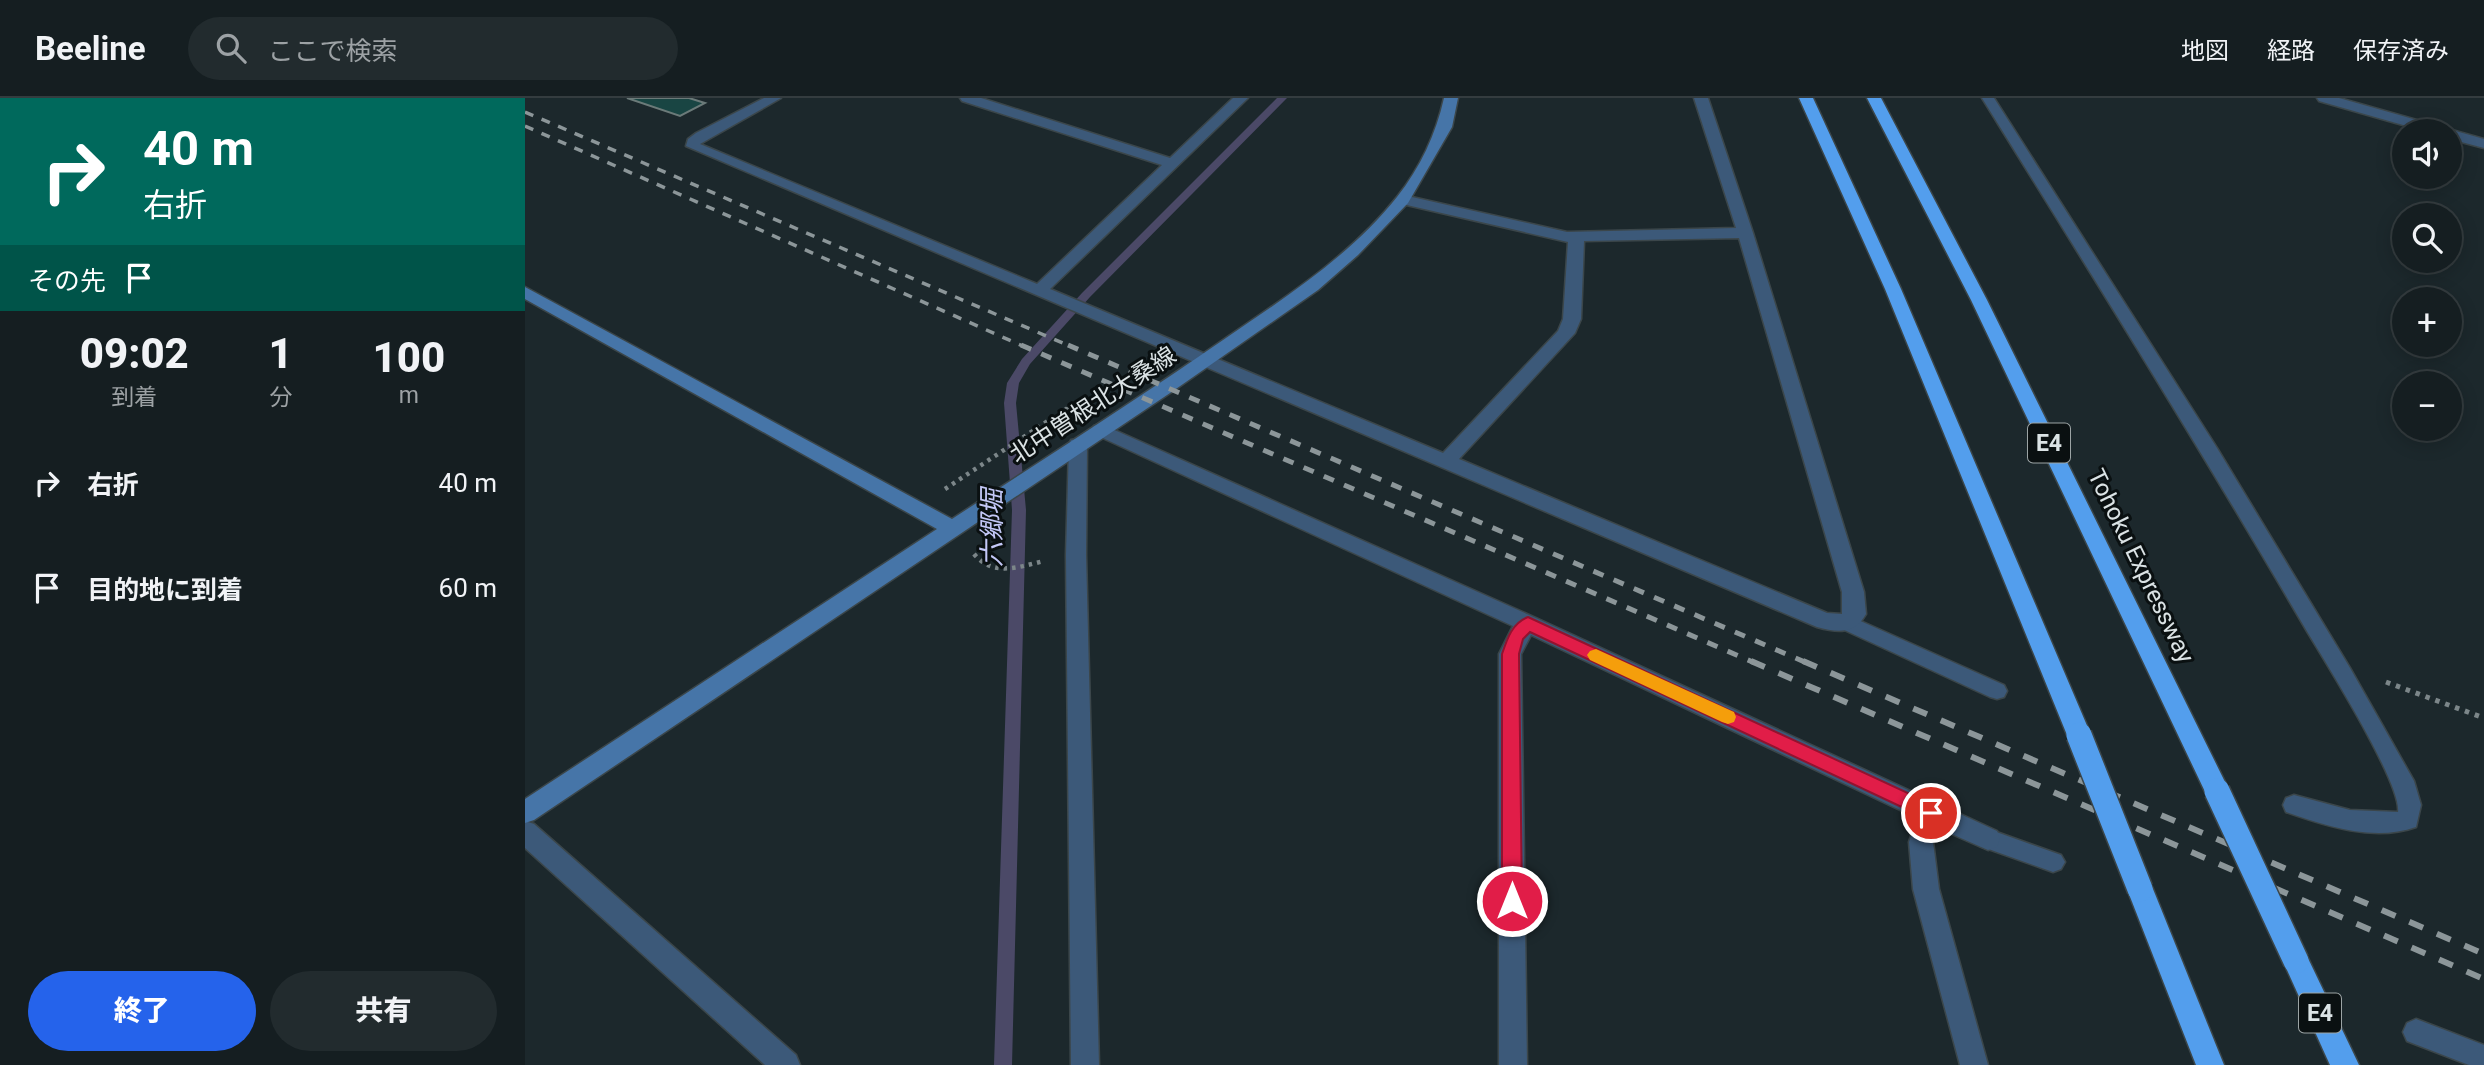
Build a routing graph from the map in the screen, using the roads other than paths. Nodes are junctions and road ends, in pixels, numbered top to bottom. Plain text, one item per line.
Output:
1 (774, 98) edge
2 (967, 98) edge
3 (1241, 98) edge
4 (1451, 98) edge
5 (1701, 98) edge
6 (1806, 98) edge
7 (1874, 98) edge
8 (1988, 98) edge
9 (2324, 98) edge
10 (2397, 119) edge
11 (2462, 138) edge
12 (2484, 144) edge
13 (1173, 164) junction
14 (1403, 200) junction
15 (1745, 233) junction
16 (1576, 238) junction
17 (1039, 291) junction
18 (525, 292) edge
19 (1205, 362) junction
20 (1101, 430) junction
21 (1078, 445) junction
22 (1445, 462) junction
23 (960, 537) junction
24 (1847, 623) junction
25 (1528, 624) junction
26 (1997, 691) dead end
27 (2294, 805) dead end
28 (525, 812) edge
29 (1931, 813) junction
30 (525, 832) edge
31 (1988, 839) joint
32 (2053, 863) dead end
33 (2416, 1032) dead end
34 (2484, 1058) edge
35 (786, 1065) edge
36 (1085, 1065) edge
37 (1513, 1065) edge
38 (1974, 1065) edge
39 (2210, 1065) edge
40 (2345, 1065) edge

1 - 17 street
2 - 13 street
3 - 13 street
4 - 14 main road, 北中曽根北大桑線
5 - 15 street
6 - 39 highway, bridge
7 - 40 highway, Tohoku Expressway / E4, bridge
8 - 27 lane
9 - 10 street
11 - 12 street
13 - 17 street
14 - 16 street
14 - 19 main road, 北中曽根北大桑線
15 - 16 street
15 - 24 street
16 - 22 street
17 - 19 street
18 - 23 main road
19 - 20 main road, 北中曽根北大桑線
19 - 22 street
20 - 21 main road, 北中曽根北大桑線
20 - 25 street
21 - 23 main road, 北中曽根北大桑線
21 - 36 street
22 - 24 street
23 - 28 main road, 北中曽根北大桑線
24 - 26 lane
25 - 29 street
25 - 37 street
29 - 31 street
29 - 38 street
30 - 35 street
31 - 32 lane
33 - 34 lane

